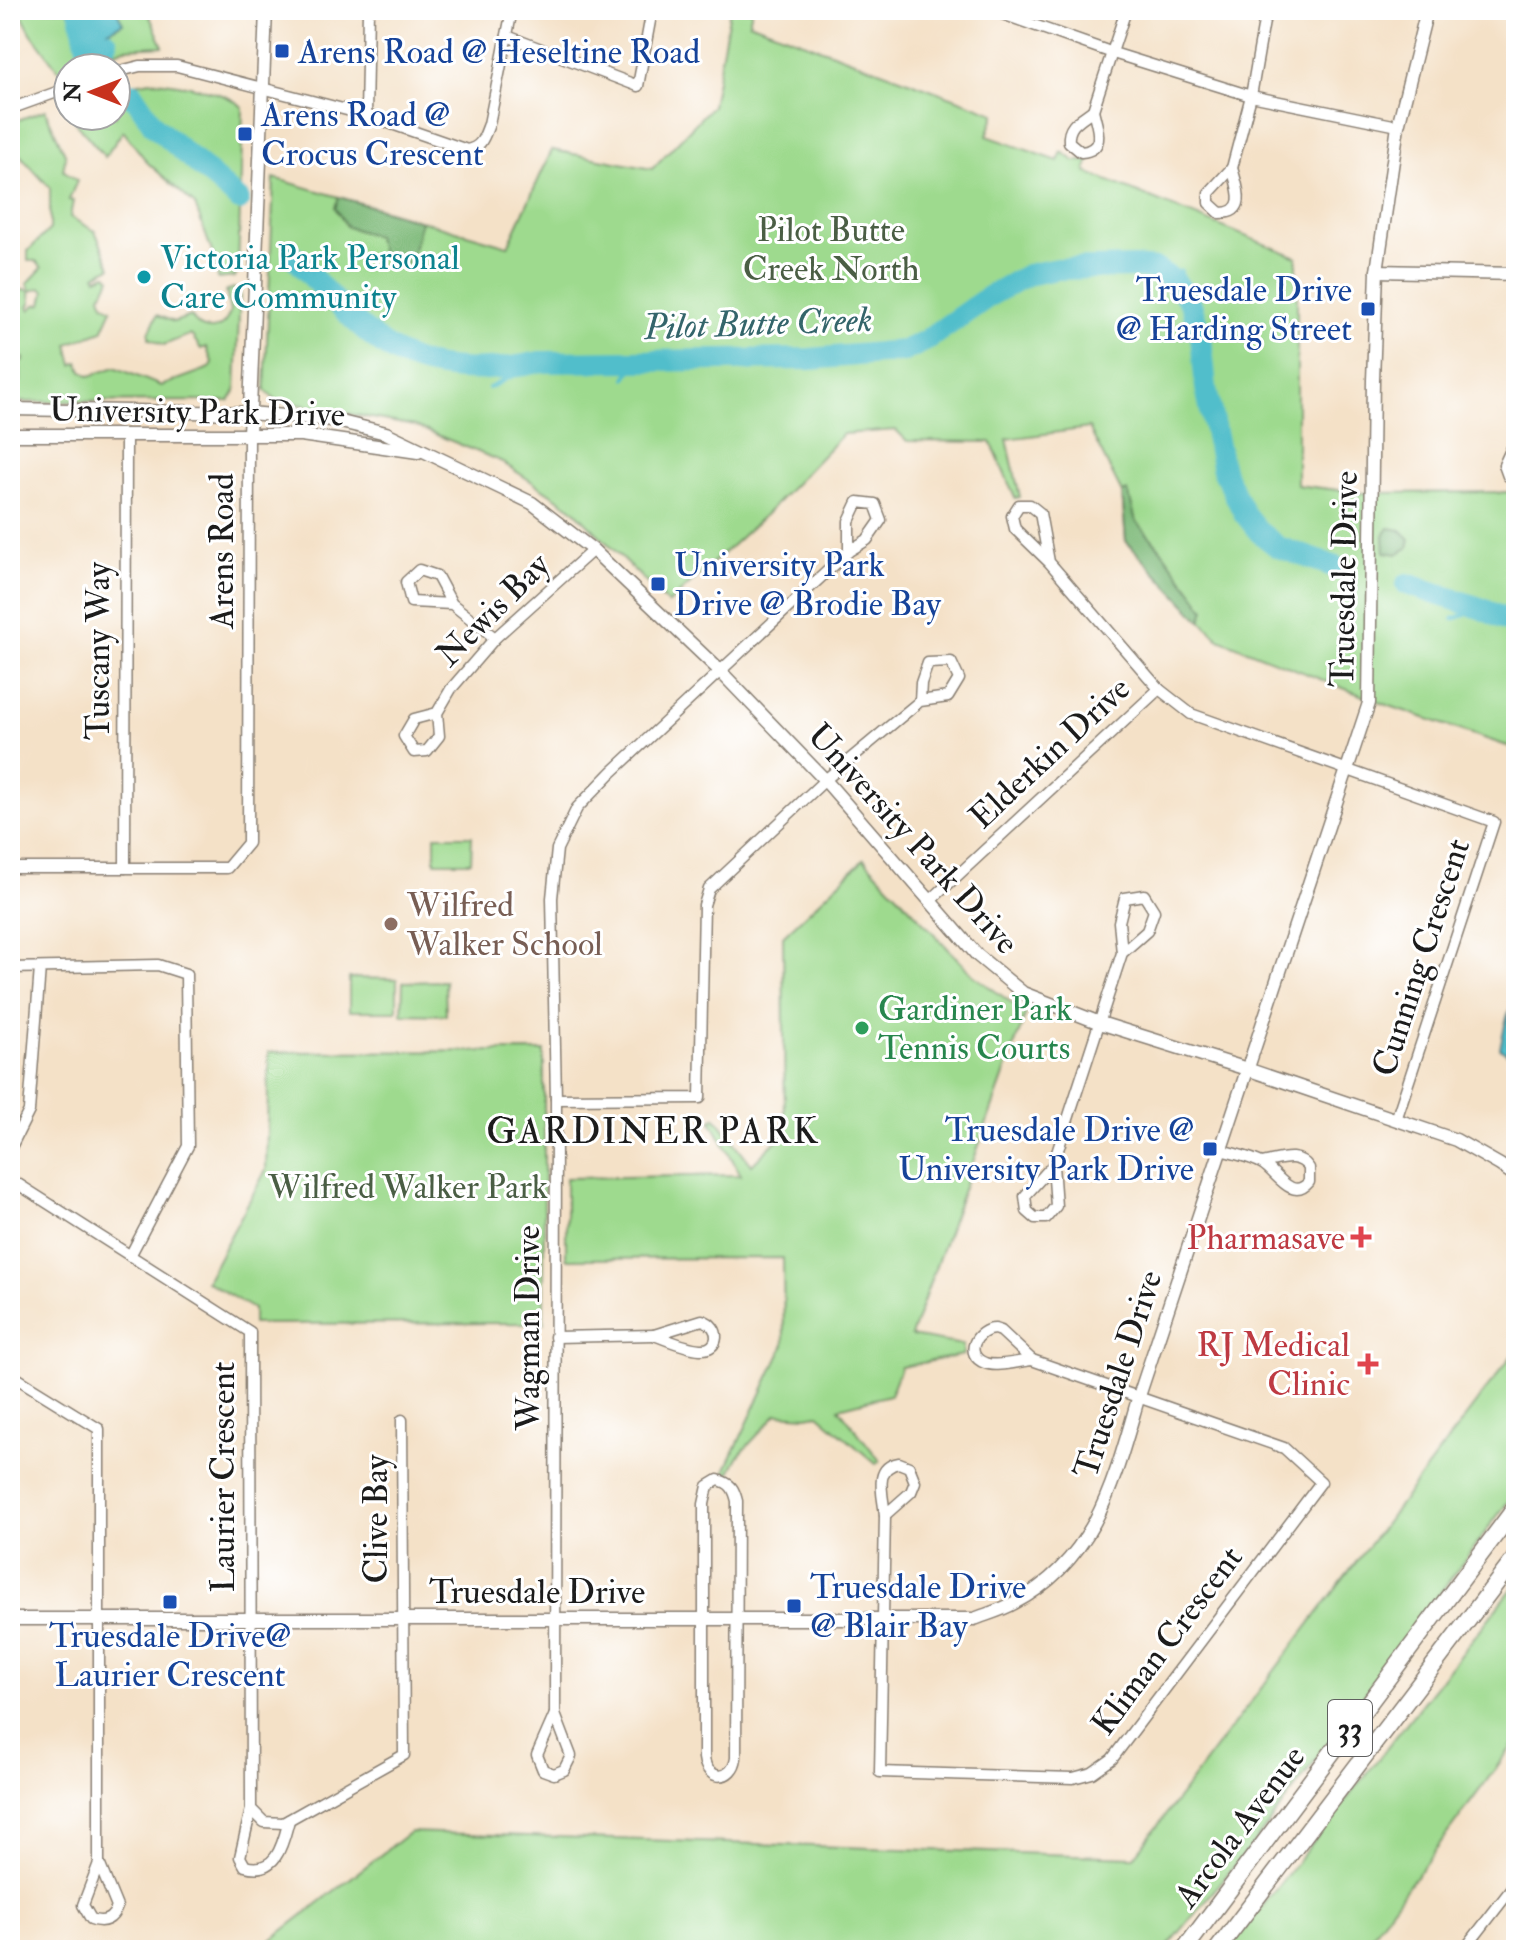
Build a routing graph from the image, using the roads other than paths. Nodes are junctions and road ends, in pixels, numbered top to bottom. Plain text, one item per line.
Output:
1 (266, 10) edge
2 (368, 10) edge
3 (512, 10) edge
4 (652, 10) edge
5 (991, 10) edge
6 (1126, 10) edge
7 (1266, 10) edge
8 (1427, 10) edge
9 (507, 36) junction
10 (1113, 53) junction
11 (132, 68) edge
12 (262, 88) junction
13 (52, 94) edge
14 (1251, 96) junction
15 (10, 109) edge
16 (1093, 110) dead end
17 (366, 115) junction
18 (1398, 126) junction
19 (1232, 168) dead end
20 (1377, 271) junction
21 (1516, 274) edge
22 (10, 409) edge
23 (249, 413) junction
24 (126, 434) junction
25 (249, 434) junction
26 (10, 435) edge
27 (1516, 439) edge
28 (429, 454) junction
29 (1516, 480) edge
30 (593, 550) junction
31 (849, 551) junction
32 (1049, 562) junction
33 (452, 604) junction
34 (495, 638) junction
35 (719, 670) junction
36 (1159, 689) junction
37 (920, 701) junction
38 (437, 713) dead end
39 (1348, 772) junction
40 (825, 780) junction
41 (10, 868) edge
42 (125, 868) junction
43 (931, 900) junction
44 (1122, 953) junction
45 (10, 968) edge
46 (40, 968) junction
47 (1100, 1023) junction
48 (1247, 1069) junction
49 (556, 1099) junction
50 (1396, 1120) junction
51 (10, 1149) edge
52 (1221, 1150) junction
53 (1262, 1163) dead end
54 (1053, 1165) junction
55 (1516, 1176) edge
56 (10, 1179) edge
57 (130, 1256) junction
58 (654, 1335) junction
59 (555, 1337) junction
60 (1032, 1360) junction
61 (10, 1374) edge
62 (1138, 1399) junction
63 (402, 1420) dead end
64 (1516, 1507) edge
65 (885, 1515) junction
66 (1516, 1557) edge
67 (403, 1618) junction
68 (555, 1618) junction
69 (10, 1619) edge
70 (99, 1619) junction
71 (251, 1619) junction
72 (736, 1619) junction
73 (884, 1619) junction
74 (705, 1620) junction
75 (555, 1714) junction
76 (251, 1809) junction
77 (289, 1820) junction
78 (99, 1863) junction
79 (1516, 1883) edge
80 (1184, 1950) edge
81 (1217, 1950) edge
82 (1464, 1950) edge

1 - 12 street, Arens Road
2 - 17 street
3 - 9 street
4 - 9 street
5 - 10 street
6 - 10 street
7 - 14 street
8 - 18 street, Truesdale Drive
9 - 17 street
10 - 14 street
10 - 16 street
11 - 12 street
12 - 17 street
12 - 23 street, Arens Road
13 - 15 street
14 - 18 street
14 - 19 street
18 - 20 street, Truesdale Drive
20 - 21 street
20 - 39 street, Truesdale Drive
22 - 23 street, University Park Drive
23 - 25 street, Arens Road
23 - 28 street, University Park Drive
24 - 25 street, University Park Drive
24 - 26 street, University Park Drive
24 - 42 street, Tuscany Way
25 - 28 street, University Park Drive
25 - 42 street, Arens Road
27 - 29 street
28 - 30 street, University Park Drive
30 - 34 street, Newis Bay
30 - 35 street, University Park Drive
31 - 31 street, Wagman Drive
31 - 35 street, Wagman Drive
32 - 32 street
32 - 36 street
33 - 33 street
33 - 34 street
34 - 38 street, Newis Bay
35 - 40 street, University Park Drive
35 - 49 street, Wagman Drive
36 - 39 street, Elderkin Drive
36 - 43 street, Elderkin Drive
37 - 37 street
37 - 40 street
39 - 48 street, Truesdale Drive
39 - 50 street, Cunning Crescent
40 - 43 street, University Park Drive
40 - 49 street
41 - 42 street, Arens Road
43 - 47 street, University Park Drive
44 - 44 street
44 - 47 street
45 - 46 street
46 - 51 street
46 - 57 street
47 - 48 street, University Park Drive
47 - 54 street
48 - 50 street, University Park Drive
48 - 52 street, Truesdale Drive
49 - 59 street, Wagman Drive
50 - 55 street, University Park Drive
52 - 53 street
52 - 62 street, Truesdale Drive
54 - 54 street
56 - 57 street, Laurier Crescent
57 - 71 street, Laurier Crescent
58 - 58 street
58 - 59 street
59 - 68 street, Wagman Drive
60 - 60 street
60 - 62 street
61 - 70 street
62 - 73 street, Truesdale Drive
62 - 73 street, Kliman Crescent
63 - 67 street, Clive Bay
64 - 80 main road, Arcola Avenue / 33
65 - 65 street
65 - 73 street
66 - 81 main road, Arcola Avenue / 33
67 - 68 street, Truesdale Drive
67 - 71 street, Truesdale Drive
67 - 77 street, Clive Bay
68 - 74 street, Truesdale Drive
68 - 75 street, Wagman Drive
69 - 70 street, Truesdale Drive
70 - 71 street, Truesdale Drive
70 - 78 street
71 - 76 street
72 - 73 street, Truesdale Drive
72 - 74 street, Truesdale Drive
72 - 74 street
72 - 74 street
75 - 75 street
76 - 77 street
76 - 77 street
78 - 78 street
79 - 82 street

